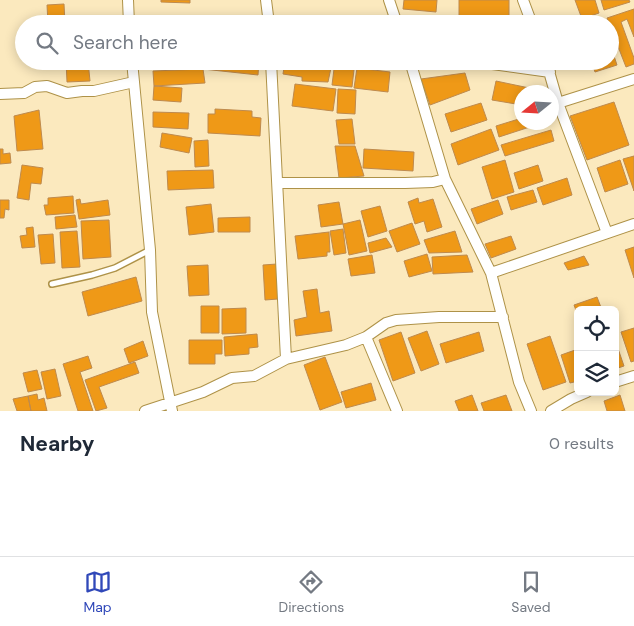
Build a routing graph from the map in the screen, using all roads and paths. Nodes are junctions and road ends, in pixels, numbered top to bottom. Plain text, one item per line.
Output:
1 (128, 0) edge
2 (266, 0) edge
3 (389, 0) edge
4 (523, 0) edge
5 (129, 15) edge
6 (268, 15) edge
7 (394, 15) edge
8 (529, 15) edge
9 (133, 70) edge
10 (272, 70) edge
11 (413, 70) edge
12 (535, 70) edge
13 (550, 72) joint
14 (634, 79) edge
15 (134, 82) junction
16 (553, 85) edge
17 (0, 94) edge
18 (559, 103) edge
19 (559, 106) edge
20 (445, 179) junction
21 (278, 183) junction
22 (634, 224) edge
23 (607, 233) junction
24 (150, 250) junction
25 (491, 273) junction
26 (52, 284) dead end
27 (503, 317) junction
28 (366, 336) junction
29 (286, 359) junction
30 (634, 376) edge
31 (619, 381) edge
32 (578, 396) edge
33 (171, 407) edge
34 (146, 411) edge
35 (397, 411) edge
36 (531, 411) edge
37 (551, 411) edge

1 - 5 street
2 - 6 street
3 - 7 street
4 - 8 street
9 - 15 street
10 - 21 street
11 - 20 street
12 - 13 street
13 - 16 street
14 - 18 street
15 - 17 street
15 - 24 street
19 - 23 street
20 - 21 street
20 - 25 street
21 - 29 street
22 - 23 street
23 - 25 street
24 - 26 lane
24 - 33 street
25 - 27 street
27 - 28 street
27 - 36 street
28 - 29 street
28 - 35 street
29 - 33 street
30 - 31 street
32 - 37 street
33 - 34 street

